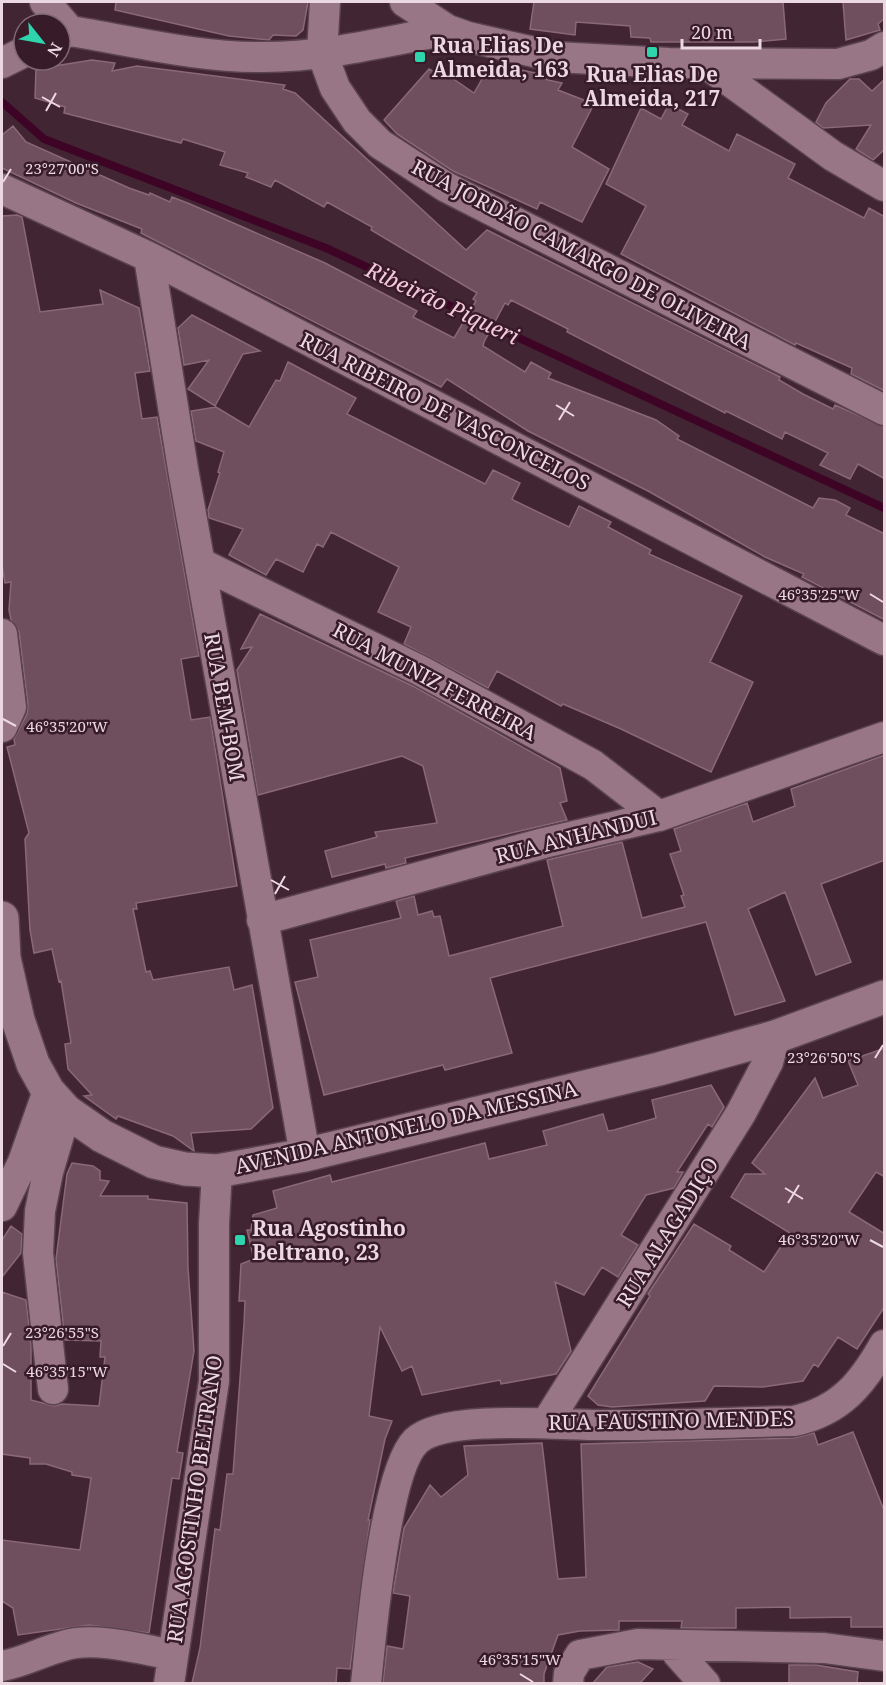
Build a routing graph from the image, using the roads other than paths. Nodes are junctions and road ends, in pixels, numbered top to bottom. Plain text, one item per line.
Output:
1 (325, 2) edge
2 (405, 2) edge
3 (448, 30) junction
4 (72, 34) edge
5 (885, 47) edge
6 (322, 53) junction
7 (705, 63) junction
8 (885, 186) edge
9 (2, 189) edge
10 (149, 257) junction
11 (885, 410) edge
12 (200, 563) junction
13 (2, 634) edge
14 (885, 640) edge
15 (2, 727) edge
16 (885, 737) edge
17 (658, 816) junction
18 (2, 918) edge
19 (262, 920) junction
20 (885, 997) edge
21 (775, 1037) junction
22 (57, 1101) junction
23 (305, 1155) junction
24 (217, 1171) junction
25 (2, 1206) edge
26 (885, 1346) edge
27 (53, 1389) dead end
28 (548, 1422) junction
29 (672, 1647) junction
30 (885, 1656) edge
31 (2, 1666) edge
32 (171, 1669) edge
33 (366, 1683) edge
34 (568, 1683) edge
35 (705, 1683) edge

1 - 6 street, RUA JORDÃO CAMARGO DE OLIVEIRA
2 - 3 street
3 - 6 street
3 - 7 street
4 - 6 street
5 - 7 street
6 - 11 street, RUA JORDÃO CAMARGO DE OLIVEIRA
7 - 8 street
9 - 10 street, RUA RIBEIRO DE VASCONCELOS
10 - 12 street, RUA BEM-BOM
10 - 14 street, RUA RIBEIRO DE VASCONCELOS
12 - 17 street, RUA MUNIZ FERREIRA
12 - 19 street, RUA BEM-BOM
13 - 15 street
16 - 17 street, RUA ANHANDUI
17 - 19 street, RUA ANHANDUI
18 - 22 street, AVENIDA ANTONELO DA MESSINA
19 - 23 street, RUA BEM-BOM
20 - 21 street, AVENIDA ANTONELO DA MESSINA
21 - 23 street, AVENIDA ANTONELO DA MESSINA
21 - 28 street, RUA ALAGADIÇO
22 - 24 street, AVENIDA ANTONELO DA MESSINA
22 - 25 street
22 - 27 street
23 - 24 street, AVENIDA ANTONELO DA MESSINA
24 - 32 street, RUA AGOSTINHO BELTRANO
26 - 28 street, RUA FAUSTINO MENDES
28 - 33 street, RUA FAUSTINO MENDES
29 - 30 street
29 - 34 street
29 - 35 street
31 - 32 street

